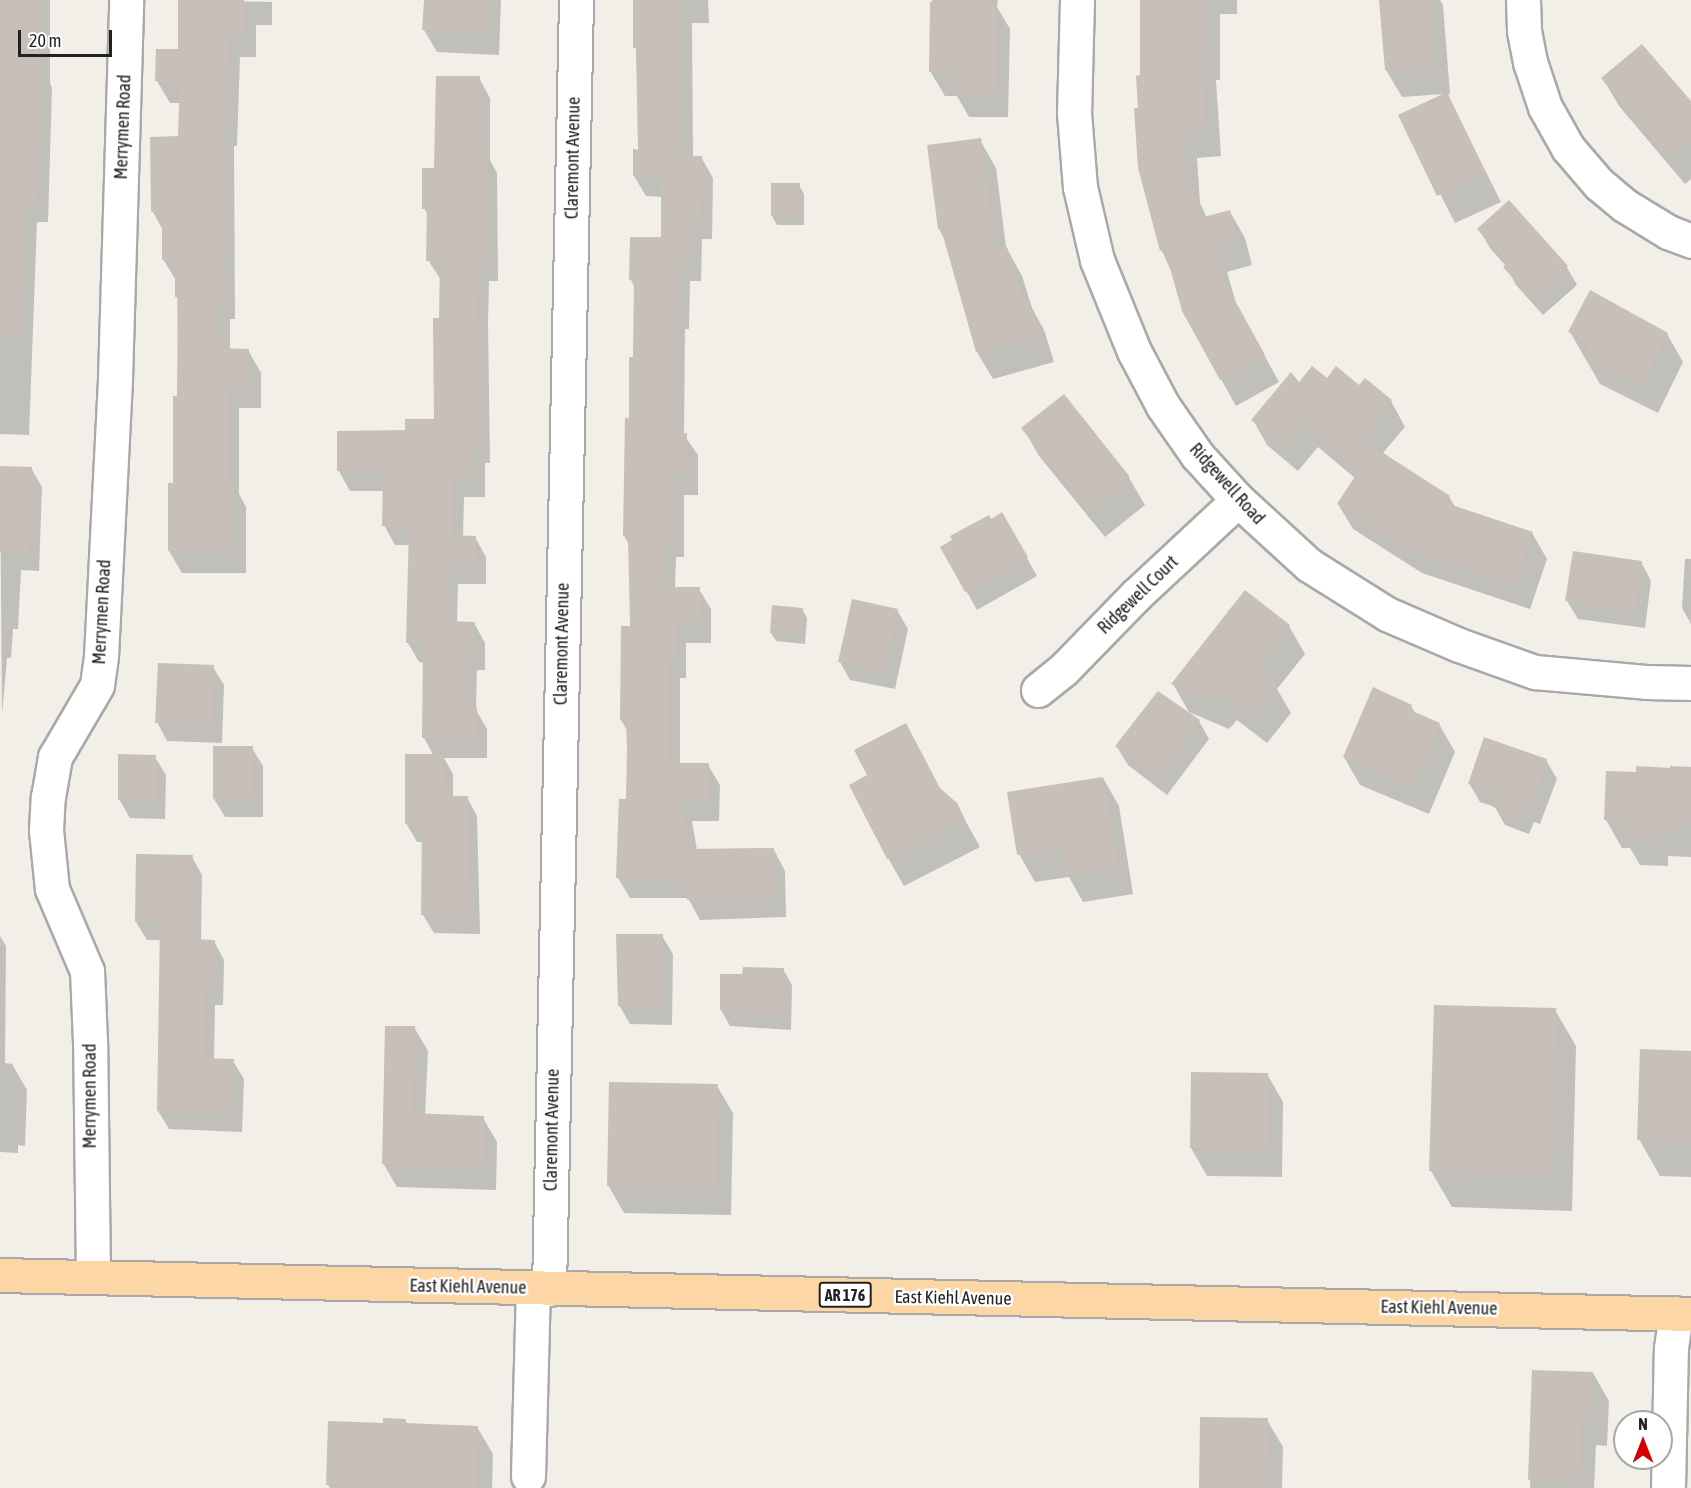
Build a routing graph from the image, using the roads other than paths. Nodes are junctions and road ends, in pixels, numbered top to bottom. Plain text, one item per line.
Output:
1 (126, 0) edge
2 (576, 0) edge
3 (1077, 0) edge
4 (1523, 0) edge
5 (1691, 241) edge
6 (1238, 500) junction
7 (1691, 683) edge
8 (1038, 690) dead end
9 (0, 1275) edge
10 (93, 1277) junction
11 (541, 1288) junction
12 (1684, 1313) edge
13 (528, 1476) dead end
14 (1668, 1488) edge

1 - 10 street, Merrymen Road
2 - 11 street, Claremont Avenue
3 - 6 street, Ridgewell Road
4 - 5 street
6 - 7 street, Ridgewell Road
6 - 8 street, Ridgewell Court
9 - 10 main road, East Kiehl Avenue / AR 176
10 - 11 main road, East Kiehl Avenue / AR 176
11 - 12 main road, East Kiehl Avenue / AR 176
11 - 13 street, Claremont Avenue
12 - 14 street

